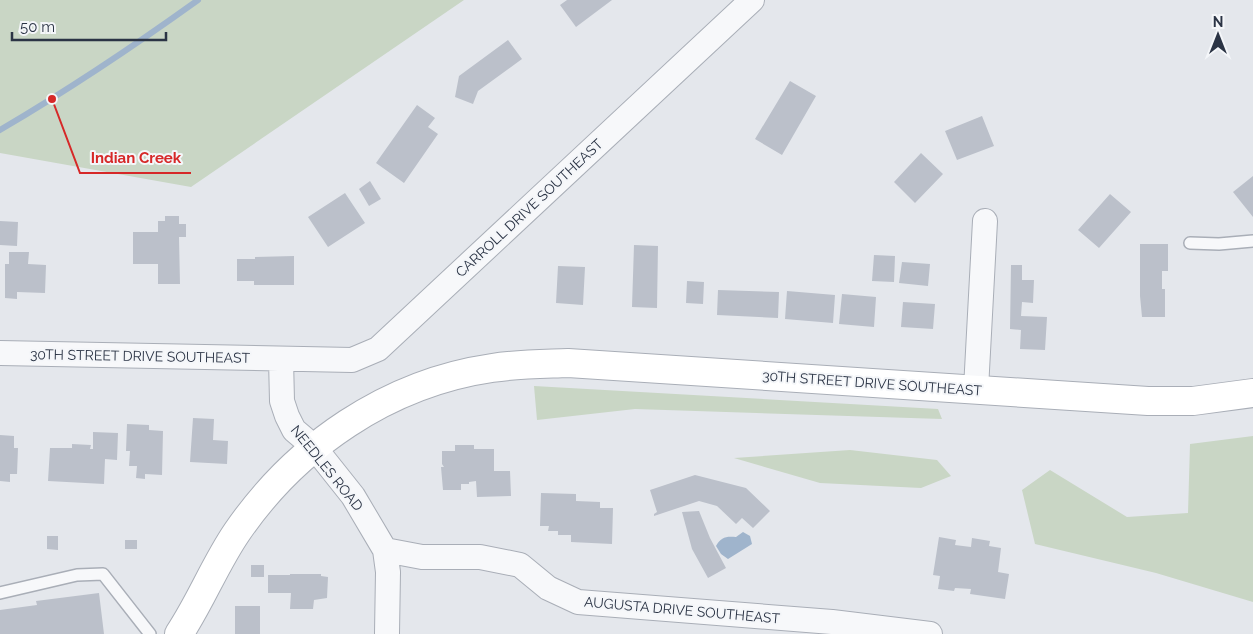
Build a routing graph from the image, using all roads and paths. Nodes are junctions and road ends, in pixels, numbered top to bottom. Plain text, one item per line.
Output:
1 (752, 0) edge
2 (985, 221) dead end
3 (1253, 241) edge
4 (1190, 243) dead end
5 (0, 353) edge
6 (281, 359) junction
7 (976, 389) junction
8 (1253, 393) edge
9 (314, 447) junction
10 (385, 550) junction
11 (0, 593) edge
12 (387, 633) dead end
13 (150, 634) edge
14 (179, 634) edge
15 (930, 634) edge

1 - 6 street, CARROLL DRIVE SOUTHEAST
2 - 7 street
3 - 4 lane
5 - 6 street, 30TH STREET DRIVE SOUTHEAST
6 - 9 street, NEEDLES ROAD
7 - 8 main road, 30TH STREET DRIVE SOUTHEAST
7 - 9 main road, 30TH STREET DRIVE SOUTHEAST
9 - 10 street, NEEDLES ROAD
9 - 14 main road, 30TH STREET DRIVE SOUTHEAST
10 - 12 street, NEEDLES ROAD
10 - 15 street, AUGUSTA DRIVE SOUTHEAST
11 - 13 lane

